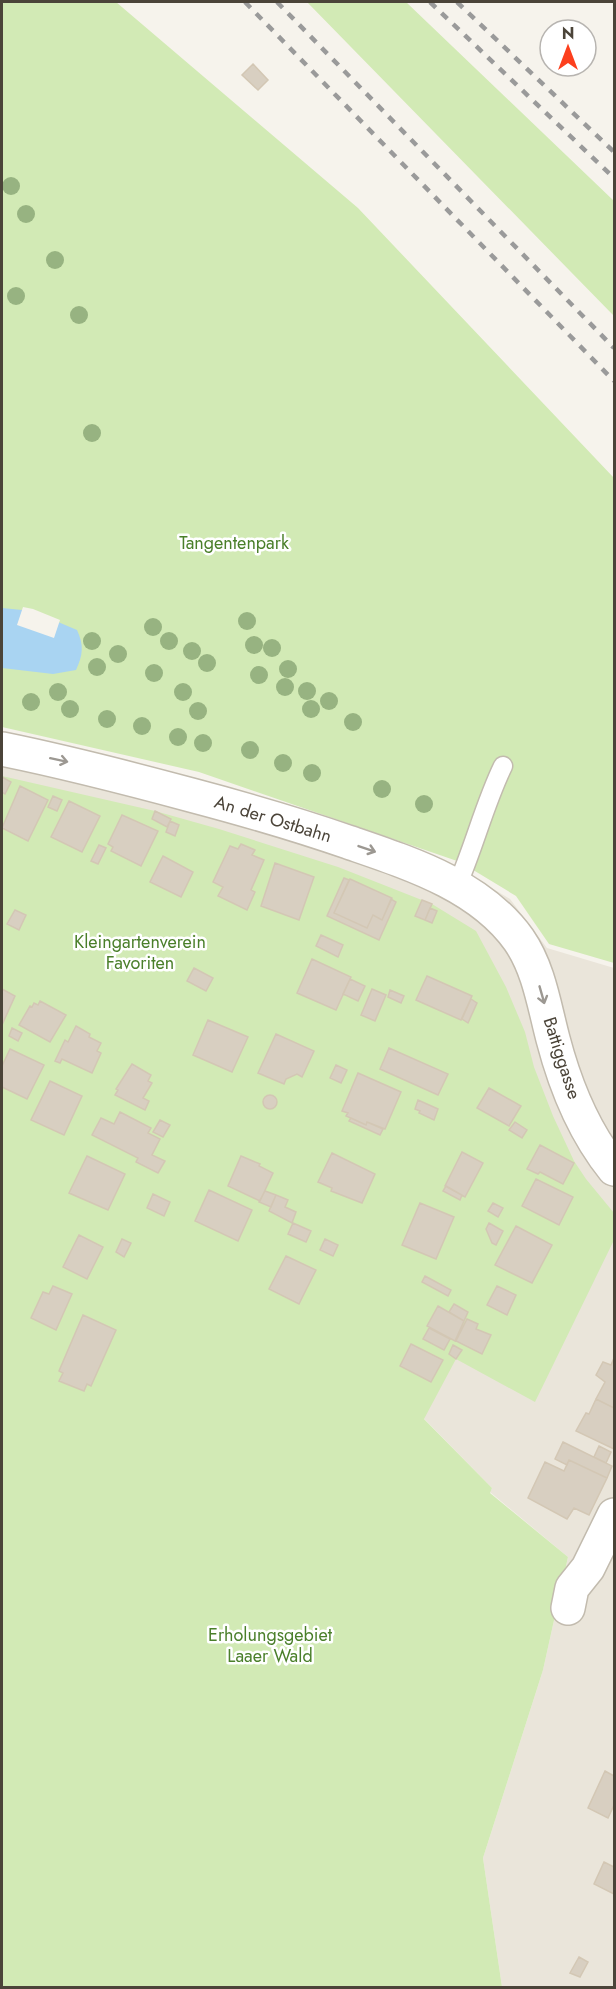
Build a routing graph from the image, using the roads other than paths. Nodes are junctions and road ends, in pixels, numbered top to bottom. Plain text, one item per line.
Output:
1 (2, 749) edge
2 (503, 766) dead end
3 (456, 888) junction
4 (520, 942) joint
5 (615, 1169) edge
6 (615, 1515) edge
7 (568, 1608) dead end

1 -> 3 street, An der Ostbahn
2 - 3 lane
3 - 4 street, An der Ostbahn
4 -> 5 street, Battiggasse
6 - 7 street

